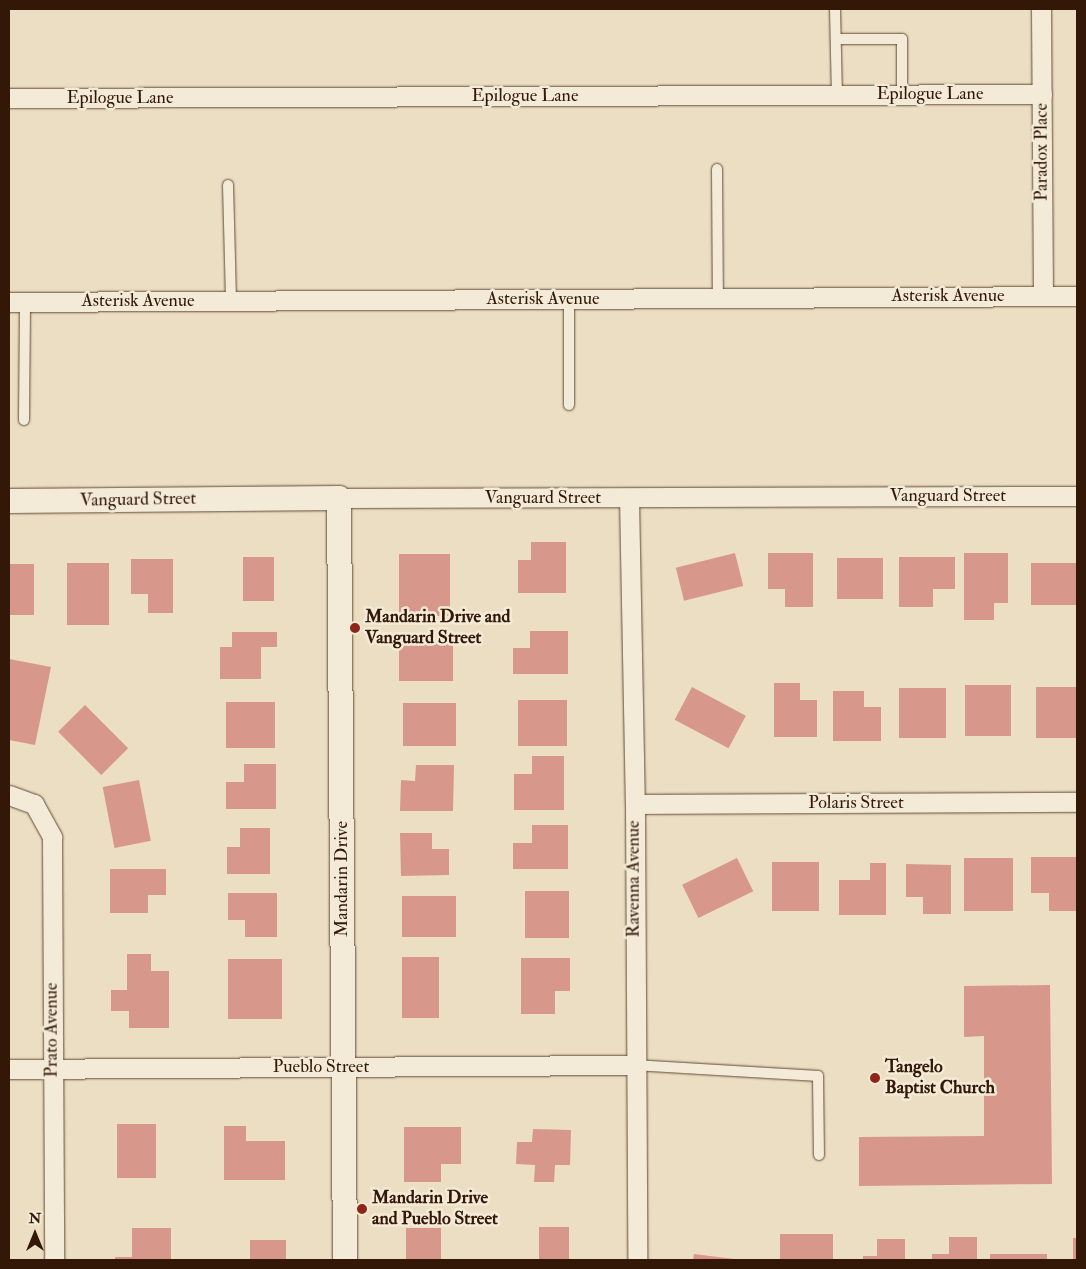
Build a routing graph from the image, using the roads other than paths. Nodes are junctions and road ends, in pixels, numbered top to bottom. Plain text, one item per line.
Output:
1 (835, 9) edge
2 (1041, 9) edge
3 (836, 39) junction
4 (902, 94) junction
5 (1042, 94) junction
6 (837, 95) junction
7 (9, 98) edge
8 (717, 169) dead end
9 (228, 185) dead end
10 (1043, 296) junction
11 (1077, 296) edge
12 (569, 298) junction
13 (718, 298) junction
14 (231, 300) junction
15 (17, 301) edge
16 (569, 405) dead end
17 (24, 420) dead end
18 (1077, 496) edge
19 (338, 498) junction
20 (629, 498) junction
21 (9, 501) edge
22 (9, 795) edge
23 (1077, 802) edge
24 (635, 804) junction
25 (634, 1065) junction
26 (344, 1067) junction
27 (9, 1069) edge
28 (52, 1069) junction
29 (819, 1155) dead end
30 (54, 1260) edge
31 (345, 1260) edge
32 (637, 1260) edge

1 - 3 lane
2 - 5 street, Paradox Place
3 - 4 lane
3 - 6 lane
4 - 5 street, Epilogue Lane
4 - 6 street, Epilogue Lane
5 - 10 street, Paradox Place
6 - 7 street, Epilogue Lane
8 - 13 lane
9 - 14 lane
10 - 11 street, Asterisk Avenue
10 - 13 street, Asterisk Avenue
12 - 13 street, Asterisk Avenue
12 - 14 street, Asterisk Avenue
12 - 16 lane
14 - 15 street, Asterisk Avenue
15 - 17 lane
18 - 20 street, Vanguard Street
19 - 20 street, Vanguard Street
19 - 21 street, Vanguard Street
19 - 26 street, Mandarin Drive
20 - 24 street, Ravenna Avenue
22 - 28 street, Prato Avenue
23 - 24 street, Polaris Street
24 - 25 street, Ravenna Avenue
25 - 26 street, Pueblo Street
25 - 29 lane
25 - 32 street, Ravenna Avenue
26 - 28 street, Pueblo Street
26 - 31 street, Mandarin Drive
27 - 28 street, Pueblo Street
28 - 30 street, Prato Avenue

